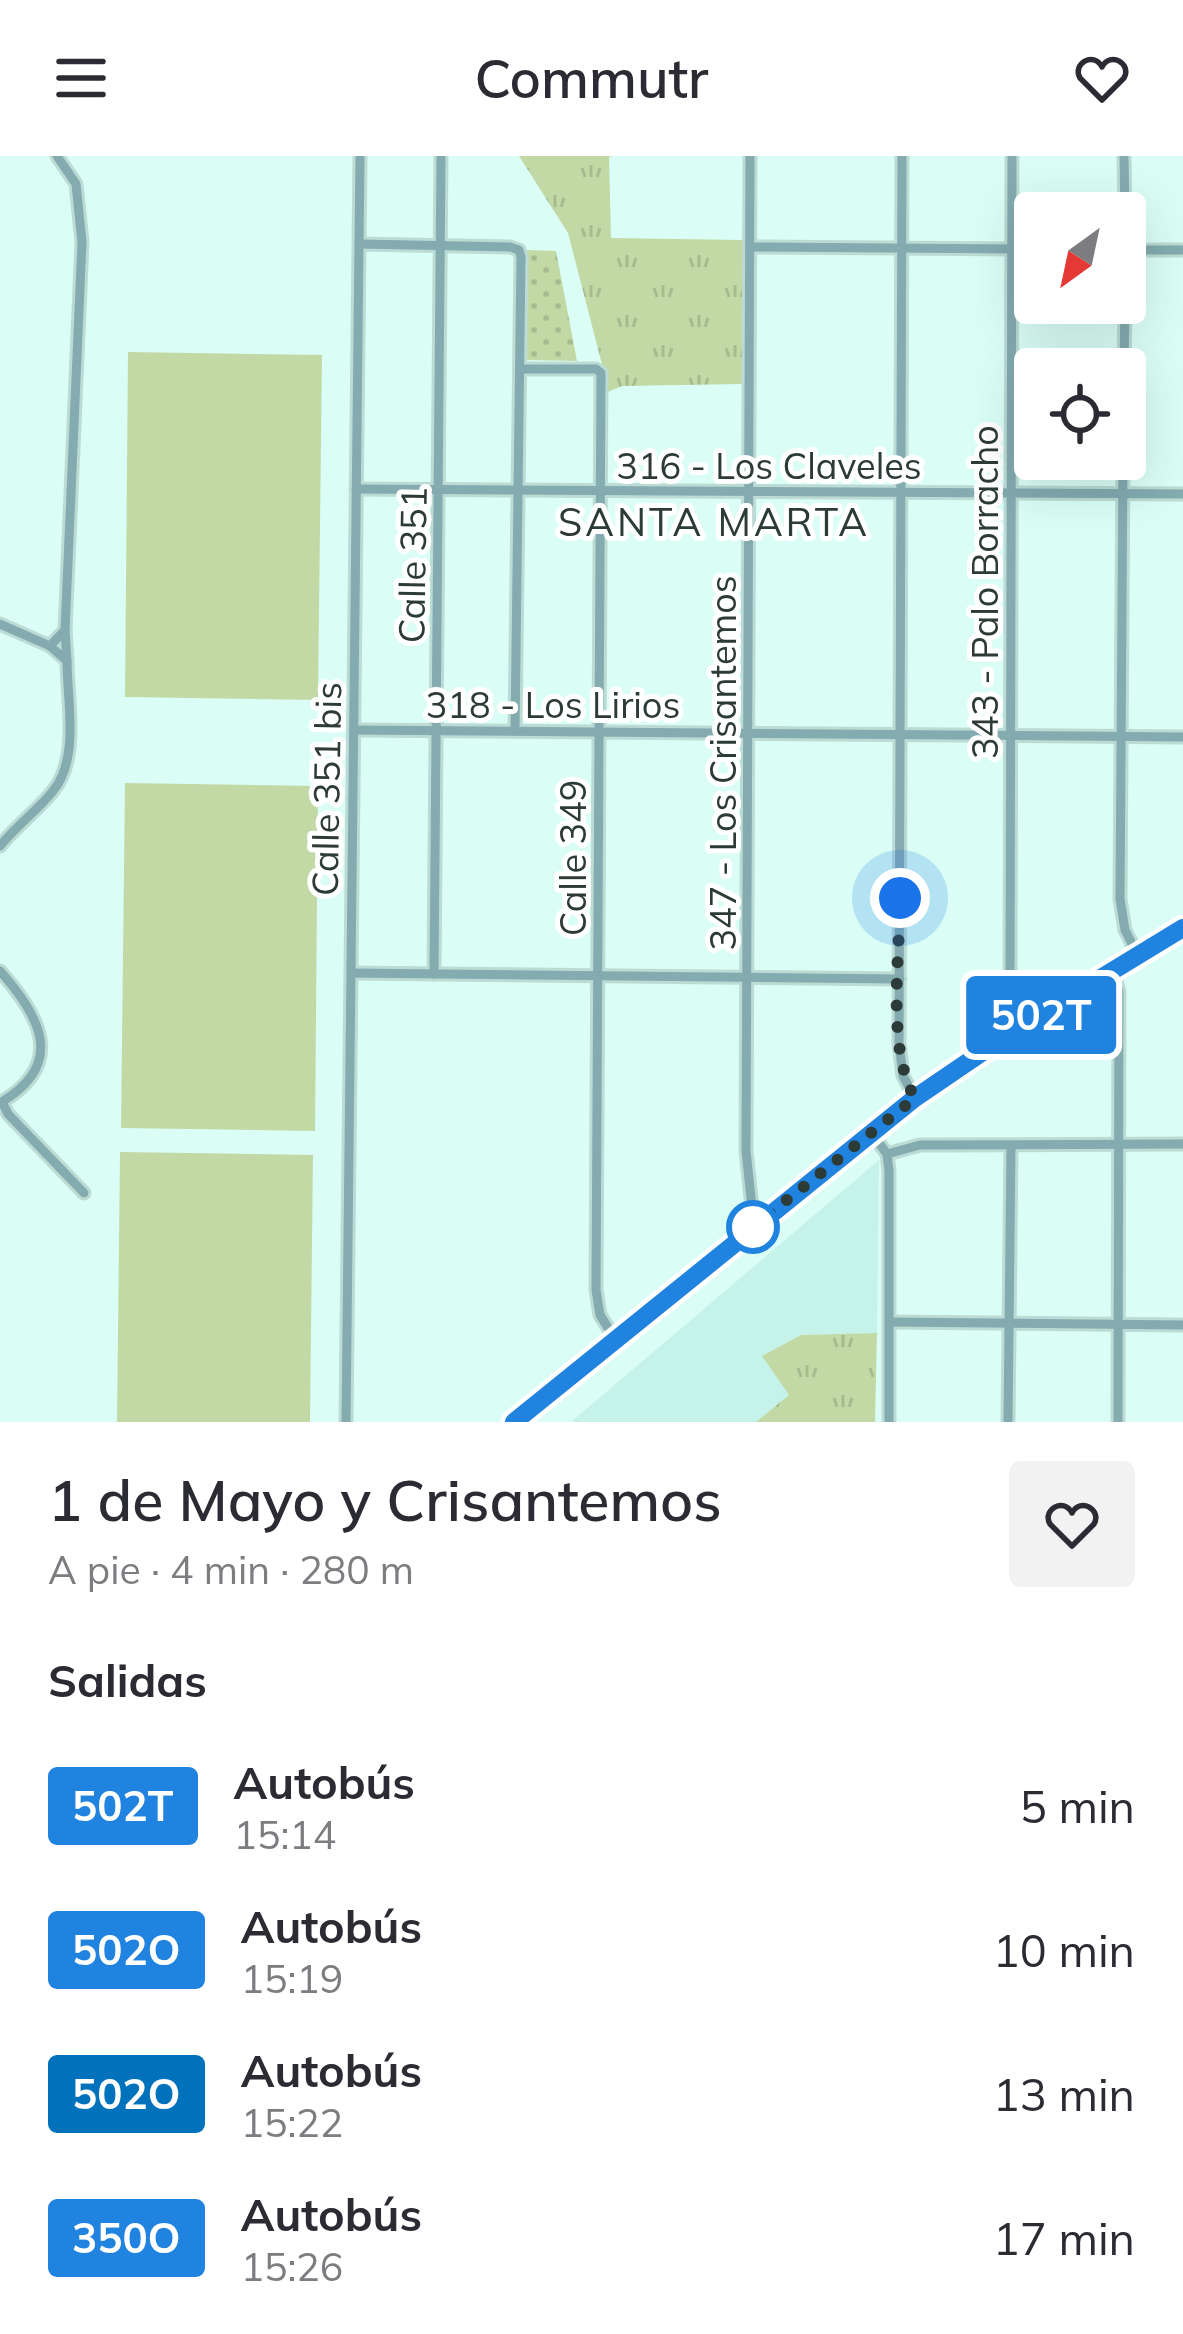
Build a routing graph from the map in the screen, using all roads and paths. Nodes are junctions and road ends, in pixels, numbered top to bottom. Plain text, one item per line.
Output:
1 (57, 156) edge
2 (360, 156) edge
3 (441, 156) edge
4 (750, 156) edge
5 (902, 156) edge
6 (1012, 156) edge
7 (1124, 156) edge
8 (1125, 192) edge
9 (360, 244) junction
10 (441, 246) junction
11 (750, 247) junction
12 (902, 249) junction
13 (1012, 249) junction
14 (1146, 250) edge
15 (1183, 250) edge
16 (521, 369) junction
17 (1123, 480) edge
18 (356, 489) junction
19 (441, 490) junction
20 (519, 490) junction
21 (601, 491) junction
22 (750, 491) junction
23 (901, 493) junction
24 (1009, 493) junction
25 (1123, 494) junction
26 (1183, 494) edge
27 (0, 624) edge
28 (65, 630) junction
29 (50, 646) junction
30 (67, 661) junction
31 (354, 730) junction
32 (436, 730) junction
33 (515, 731) junction
34 (599, 732) junction
35 (749, 733) junction
36 (901, 735) junction
37 (1012, 736) junction
38 (1122, 736) junction
39 (1183, 737) edge
40 (0, 846) edge
41 (1183, 928) edge
42 (1138, 956) junction
43 (1113, 970) junction
44 (0, 971) edge
45 (351, 973) junction
46 (434, 974) junction
47 (599, 976) junction
48 (748, 977) junction
49 (899, 979) junction
50 (1028, 1022) junction
51 (915, 1098) junction
52 (1, 1102) edge
53 (871, 1132) junction
54 (1121, 1144) junction
55 (1183, 1144) edge
56 (1011, 1146) junction
57 (886, 1154) junction
58 (84, 1193) dead end
59 (754, 1226) junction
60 (890, 1322) junction
61 (1010, 1324) junction
62 (1118, 1324) junction
63 (1183, 1325) edge
64 (615, 1339) junction
65 (346, 1422) edge
66 (513, 1422) edge
67 (890, 1422) edge
68 (1008, 1422) edge
69 (1118, 1422) edge

1 - 28 street
2 - 9 street, Calle 351 bis
3 - 10 street, Calle 351
4 - 11 street, 347 - Los Crisantemos
5 - 12 street
6 - 13 street, 343 - Palo Borracho
7 - 8 street
9 - 10 street
9 - 18 street, Calle 351 bis
10 - 16 street
10 - 19 street, Calle 351
11 - 12 street
11 - 22 street, 347 - Los Crisantemos
12 - 13 street
12 - 23 street
13 - 24 street, 343 - Palo Borracho
14 - 15 street
16 - 20 street
16 - 21 street, Calle 349
17 - 25 street
18 - 19 street, 316 - Los Claveles
18 - 31 street, Calle 351 bis
19 - 20 street, 316 - Los Claveles
19 - 32 street, Calle 351
20 - 21 street, 316 - Los Claveles
20 - 33 street
21 - 22 street, 316 - Los Claveles
21 - 34 street, Calle 349
22 - 23 street, 316 - Los Claveles
22 - 35 street, 347 - Los Crisantemos
23 - 24 street, 316 - Los Claveles
23 - 36 street
24 - 25 street, 316 - Los Claveles
24 - 37 street, 343 - Palo Borracho
25 - 26 street, 316 - Los Claveles
25 - 38 street
27 - 29 street
28 - 29 street
28 - 30 street
29 - 30 street
30 - 40 street
31 - 32 street, 318 - Los Lirios
31 - 45 street, Calle 351 bis
32 - 33 street, 318 - Los Lirios
32 - 46 street, Calle 351
33 - 34 street, 318 - Los Lirios
34 - 35 street, 318 - Los Lirios
34 - 47 street, Calle 349
35 - 36 street, 318 - Los Lirios
35 - 48 street, 347 - Los Crisantemos
36 - 37 street, 318 - Los Lirios
36 - 49 street
37 - 38 street, 318 - Los Lirios
37 - 50 street, 343 - Palo Borracho
38 - 39 street, 318 - Los Lirios
38 - 42 street
41 - 42 main road
42 - 43 main road
43 - 50 main road
43 - 54 street
44 - 52 street
45 - 46 street
45 - 65 street, Calle 351 bis
46 - 47 street
47 - 48 street
47 - 64 street, Calle 349
48 - 49 street
48 - 59 street, 347 - Los Crisantemos
49 - 51 street
50 - 51 main road
51 - 53 main road
52 - 58 street
53 - 57 street
53 - 59 main road
54 - 55 street
54 - 56 street
54 - 62 street
56 - 57 street
56 - 61 street
57 - 60 street
59 - 64 main road
60 - 61 street
60 - 67 street
61 - 62 street
61 - 68 street
62 - 63 street
62 - 69 street
64 - 66 main road

